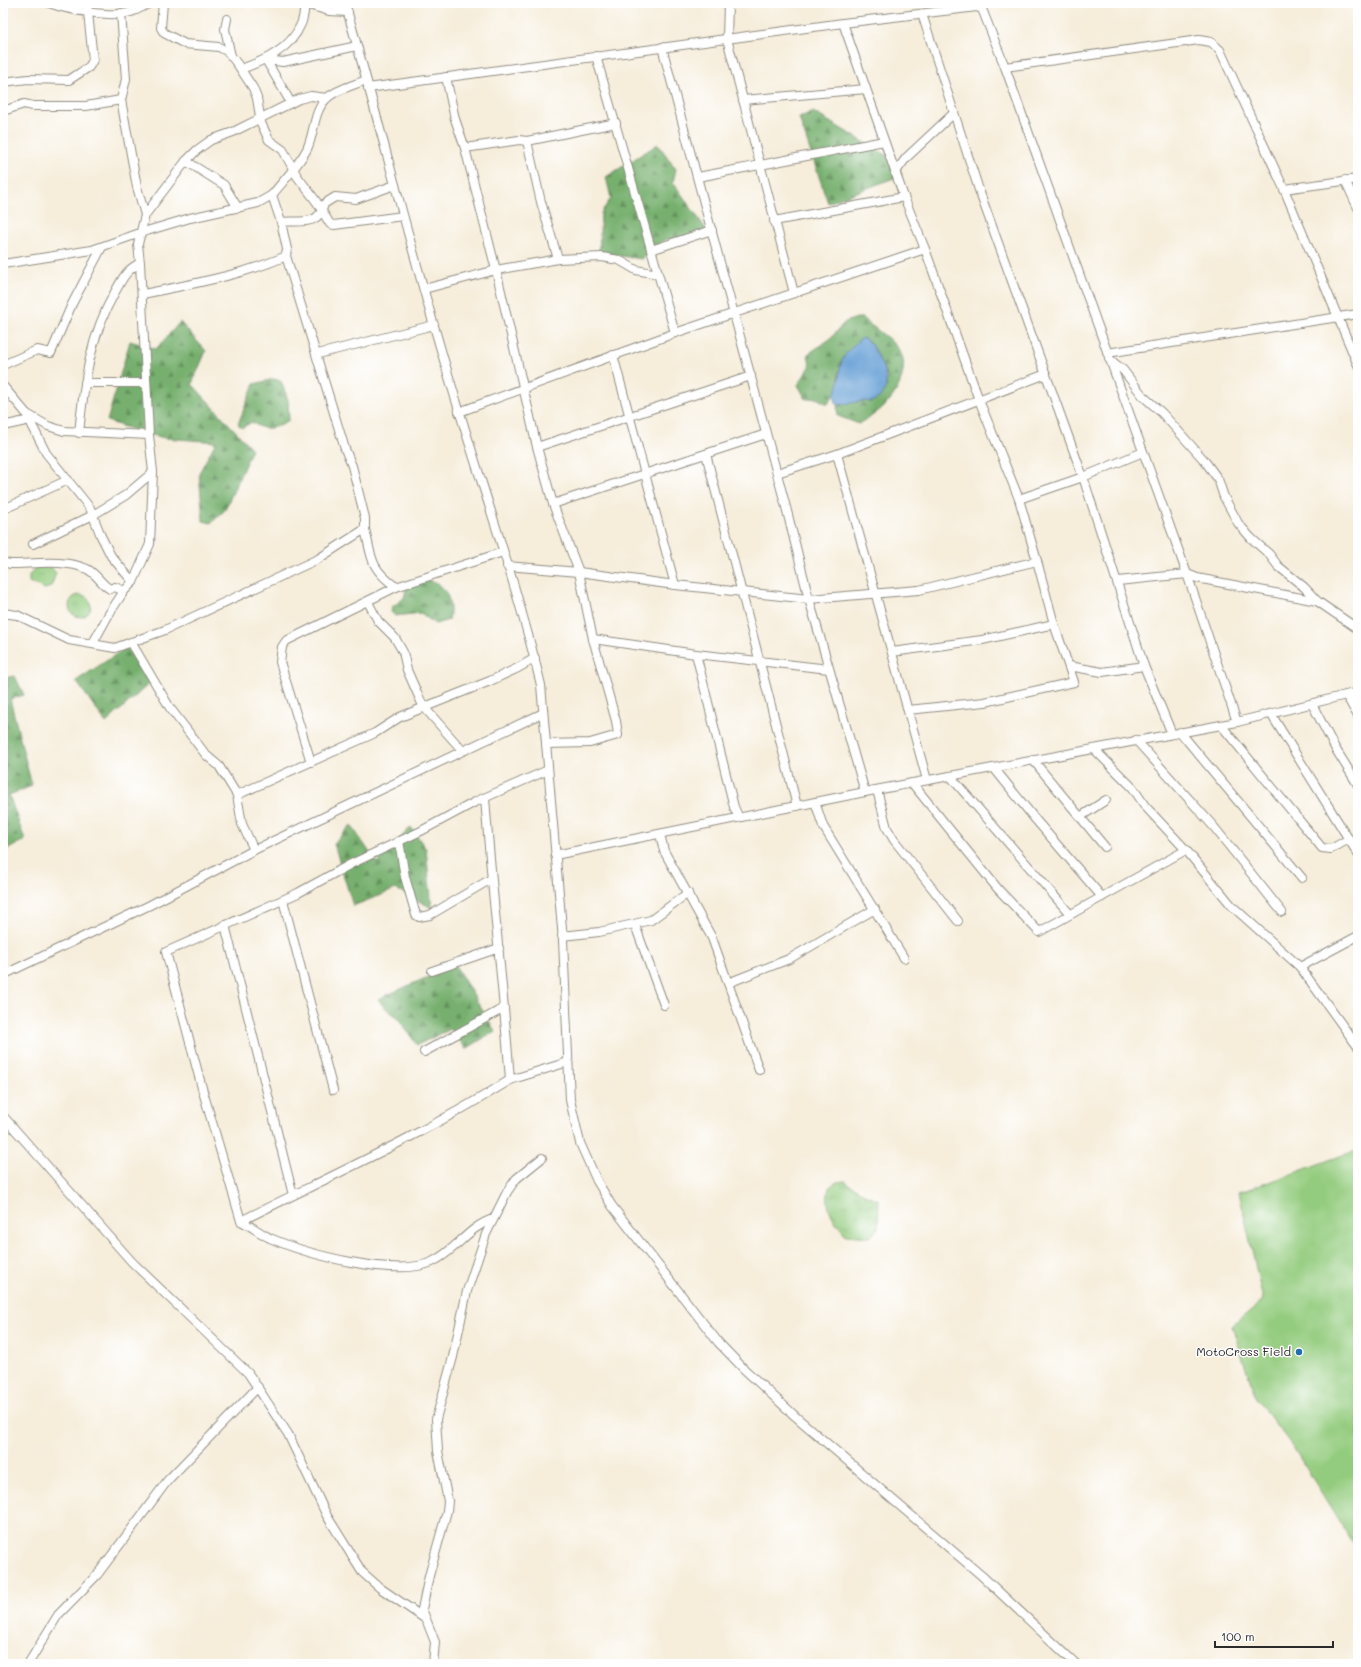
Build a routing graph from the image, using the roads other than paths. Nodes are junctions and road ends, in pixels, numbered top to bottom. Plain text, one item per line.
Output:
1 (49, 3) edge
2 (150, 3) edge
3 (163, 3) edge
4 (305, 3) edge
5 (345, 3) edge
6 (728, 3) edge
7 (63, 5) edge
8 (88, 7) edge
9 (348, 12) junction
10 (121, 13) junction
11 (922, 14) junction
12 (227, 19) dead end
13 (843, 23) junction
14 (727, 39) junction
15 (357, 46) junction
16 (662, 47) junction
17 (596, 56) junction
18 (231, 57) junction
19 (266, 60) junction
20 (1005, 67) junction
21 (241, 69) junction
22 (446, 77) junction
23 (3, 82) edge
24 (367, 84) junction
25 (866, 88) junction
26 (327, 98) junction
27 (121, 100) junction
28 (743, 100) junction
29 (290, 103) junction
30 (3, 111) edge
31 (954, 113) junction
32 (260, 117) junction
33 (616, 123) junction
34 (527, 141) junction
35 (884, 141) junction
36 (465, 148) junction
37 (186, 161) junction
38 (759, 164) junction
39 (293, 170) junction
40 (895, 173) junction
41 (698, 176) junction
42 (1358, 179) edge
43 (1346, 180) junction
44 (394, 185) junction
45 (1284, 189) junction
46 (272, 196) junction
47 (904, 197) junction
48 (238, 208) junction
49 (1358, 208) edge
50 (323, 212) junction
51 (144, 215) junction
52 (403, 216) junction
53 (774, 221) junction
54 (281, 222) junction
55 (712, 230) junction
56 (140, 233) junction
57 (102, 247) junction
58 (924, 249) junction
59 (651, 250) junction
60 (286, 256) junction
61 (558, 259) junction
62 (140, 263) junction
63 (3, 264) edge
64 (496, 270) junction
65 (658, 274) junction
66 (424, 289) junction
67 (794, 293) junction
68 (142, 294) junction
69 (734, 313) junction
70 (1358, 314) edge
71 (1337, 318) junction
72 (434, 325) junction
73 (675, 333) junction
74 (318, 354) junction
75 (613, 355) junction
76 (1108, 356) junction
77 (3, 365) edge
78 (1358, 365) edge
79 (1046, 374) junction
80 (751, 376) junction
81 (85, 383) junction
82 (146, 384) junction
83 (3, 386) edge
84 (522, 388) junction
85 (979, 400) junction
86 (459, 412) junction
87 (28, 416) junction
88 (630, 417) junction
89 (3, 426) edge
90 (79, 433) junction
91 (766, 434) junction
92 (149, 435) junction
93 (537, 447) junction
94 (1143, 452) junction
95 (706, 454) junction
96 (837, 454) junction
97 (153, 472) junction
98 (777, 473) junction
99 (646, 474) junction
100 (1083, 477) junction
101 (68, 480) junction
102 (1019, 499) junction
103 (553, 504) junction
104 (6, 508) dead end
105 (93, 515) junction
106 (365, 529) junction
107 (33, 544) dead end
108 (503, 552) junction
109 (1037, 561) junction
110 (3, 562) edge
111 (507, 566) junction
112 (579, 572) junction
113 (1187, 574) junction
114 (133, 582) junction
115 (1118, 582) junction
116 (675, 585) junction
117 (396, 587) junction
118 (124, 591) junction
119 (741, 592) junction
120 (876, 594) junction
121 (809, 598) junction
122 (1317, 601) junction
123 (368, 602) junction
124 (3, 613) edge
125 (1054, 624) junction
126 (1358, 629) edge
127 (593, 639) junction
128 (131, 642) junction
129 (93, 643) junction
130 (892, 652) junction
131 (696, 654) junction
132 (535, 658) junction
133 (760, 661) junction
134 (1069, 666) junction
135 (1144, 666) junction
136 (829, 669) junction
137 (1358, 692) edge
138 (1346, 695) junction
139 (1312, 704) junction
140 (423, 706) junction
141 (908, 710) junction
142 (543, 713) junction
143 (1271, 714) junction
144 (1358, 716) edge
145 (1237, 722) junction
146 (1221, 725) junction
147 (1176, 733) junction
148 (1136, 740) junction
149 (546, 744) junction
150 (1094, 748) junction
151 (462, 750) junction
152 (1033, 760) junction
153 (312, 762) junction
154 (994, 768) junction
155 (548, 770) junction
156 (950, 776) junction
157 (927, 780) junction
158 (912, 783) junction
159 (1358, 785) edge
160 (877, 790) junction
161 (865, 792) junction
162 (237, 795) junction
163 (485, 798) junction
164 (1106, 800) dead end
165 (815, 802) junction
166 (797, 806) junction
167 (1080, 817) junction
168 (739, 818) junction
169 (660, 834) junction
170 (1349, 839) junction
171 (399, 841) junction
172 (1105, 847) dead end
173 (254, 850) junction
174 (1186, 850) junction
175 (1358, 854) edge
176 (555, 855) junction
177 (1302, 878) dead end
178 (491, 879) junction
179 (688, 893) junction
180 (1102, 897) junction
181 (283, 900) junction
182 (875, 909) junction
183 (1282, 912) dead end
184 (1070, 914) junction
185 (958, 921) dead end
186 (225, 925) junction
187 (635, 925) junction
188 (562, 936) junction
189 (1358, 936) edge
190 (498, 948) junction
191 (904, 958) dead end
192 (1300, 967) junction
193 (432, 971) dead end
194 (3, 975) edge
195 (728, 983) junction
196 (664, 1005) dead end
197 (504, 1008) junction
198 (1358, 1047) edge
199 (424, 1052) dead end
200 (568, 1062) junction
201 (759, 1070) dead end
202 (510, 1080) junction
203 (333, 1090) dead end
204 (3, 1116) edge
205 (542, 1158) dead end
206 (294, 1195) junction
207 (494, 1219) junction
208 (241, 1221) junction
209 (258, 1387) junction
210 (424, 1618) junction
211 (28, 1664) edge
212 (433, 1664) edge
213 (1076, 1664) edge

1 - 7 street
2 - 10 street
3 - 18 street
4 - 9 street
4 - 19 street
5 - 9 street
6 - 14 street
7 - 8 street
8 - 10 street
8 - 23 street
9 - 15 street
10 - 27 street
11 - 13 street
11 - 20 street
11 - 31 street
12 - 18 street
13 - 14 street
13 - 25 street
14 - 16 street
14 - 28 street
15 - 19 street
15 - 24 street
16 - 17 street
16 - 41 street
17 - 22 street
17 - 33 street
18 - 21 street
19 - 21 street
19 - 29 street
20 - 45 street
20 - 76 street
21 - 32 street
22 - 24 street
22 - 36 street
24 - 26 street
24 - 44 street
25 - 28 street
25 - 35 street
26 - 29 street
26 - 39 street
27 - 30 street
27 - 51 street
28 - 38 street
29 - 32 street
31 - 40 street
31 - 79 street
32 - 37 street
32 - 39 street
33 - 34 street
33 - 59 street
34 - 36 street
34 - 61 street
35 - 38 street
35 - 40 street
36 - 64 street
37 - 48 street
37 - 51 street
38 - 41 street
38 - 53 street
39 - 46 street
39 - 50 street
40 - 47 street
41 - 55 street
42 - 43 street
43 - 45 street
43 - 49 street
44 - 50 street
44 - 52 street
45 - 71 street
46 - 48 street
46 - 54 street
47 - 53 street
47 - 58 street
48 - 56 street
50 - 52 street
50 - 54 street
51 - 56 street
52 - 66 street
53 - 67 street
54 - 60 street
55 - 59 street
55 - 69 street
56 - 57 street
56 - 62 street
57 - 63 street
57 - 77 street
58 - 67 street
58 - 85 street
59 - 65 street
60 - 68 street
60 - 74 street
61 - 64 street
61 - 65 street
62 - 68 street
62 - 81 street
64 - 66 street
64 - 84 street
65 - 73 street
66 - 72 street
67 - 69 street
68 - 82 street
69 - 73 street
69 - 80 street
70 - 71 street
71 - 76 street
71 - 78 street
72 - 74 street
72 - 86 street
73 - 75 street
74 - 106 street
75 - 84 street
75 - 88 street
76 - 94 street
76 - 122 street
79 - 85 street
79 - 100 street
80 - 88 street
80 - 91 street
81 - 82 street
81 - 90 street
82 - 92 street
83 - 87 street
84 - 86 street
84 - 93 street
85 - 96 street
85 - 102 street
86 - 108 street
87 - 89 street
87 - 90 street
87 - 101 street
88 - 93 street
88 - 99 street
90 - 92 street
91 - 95 street
91 - 98 street
92 - 97 street
93 - 103 street
94 - 100 street
94 - 113 street
95 - 99 street
95 - 119 street
96 - 98 street
96 - 120 street
97 - 105 street
97 - 114 street
98 - 121 street
99 - 103 street
99 - 116 street
100 - 102 street
100 - 115 street
101 - 104 street
101 - 105 street
102 - 109 street
103 - 112 street
105 - 107 street
105 - 114 street
106 - 117 street
106 - 128 street
108 - 111 street
108 - 117 street
109 - 120 street
109 - 125 street
110 - 118 street
111 - 112 street
111 - 132 street
112 - 116 street
112 - 127 street
113 - 115 street
113 - 122 street
113 - 145 street
114 - 118 street
115 - 135 street
116 - 119 street
117 - 123 street
118 - 129 street
119 - 121 street
119 - 133 street
120 - 121 street
120 - 130 street
121 - 136 street
122 - 126 street
123 - 140 street
123 - 153 street
124 - 129 street
125 - 130 street
125 - 134 street
127 - 131 street
127 - 149 street
128 - 129 street
128 - 162 street
130 - 141 street
131 - 133 street
131 - 168 street
132 - 140 street
132 - 142 street
133 - 136 street
133 - 166 street
134 - 135 street
134 - 141 street
135 - 147 street
136 - 161 street
137 - 138 street
138 - 139 street
138 - 144 street
139 - 143 street
139 - 159 street
140 - 151 street
140 - 153 street
141 - 157 street
142 - 149 street
142 - 151 street
143 - 145 street
143 - 170 street
145 - 146 street
146 - 147 street
146 - 170 street
147 - 148 street
147 - 177 street
148 - 150 street
148 - 183 street
149 - 155 street
150 - 152 street
150 - 174 street
151 - 173 street
152 - 154 street
152 - 167 street
153 - 162 street
154 - 156 street
154 - 180 street
155 - 163 street
155 - 176 street
156 - 157 street
156 - 184 street
157 - 158 street
158 - 160 street
158 - 184 street
160 - 161 street
160 - 185 street
161 - 165 street
162 - 173 street
163 - 171 street
163 - 178 street
164 - 167 street
165 - 166 street
165 - 182 street
166 - 168 street
167 - 172 street
168 - 169 street
169 - 176 street
169 - 179 street
170 - 175 street
171 - 178 street
171 - 181 street
173 - 194 street
174 - 180 street
174 - 192 street
176 - 188 street
178 - 190 street
179 - 187 street
179 - 195 street
180 - 184 street
181 - 186 street
181 - 203 street
182 - 191 street
182 - 195 street
186 - 206 street
186 - 208 street
187 - 188 street
187 - 196 street
188 - 200 street
189 - 192 street
190 - 193 street
190 - 197 street
192 - 198 street
195 - 201 street
197 - 199 street
197 - 202 street
200 - 202 street
200 - 213 street
202 - 206 street
204 - 209 street
205 - 207 street
206 - 208 street
207 - 208 street
207 - 210 street
209 - 210 street
209 - 211 street
210 - 212 street

